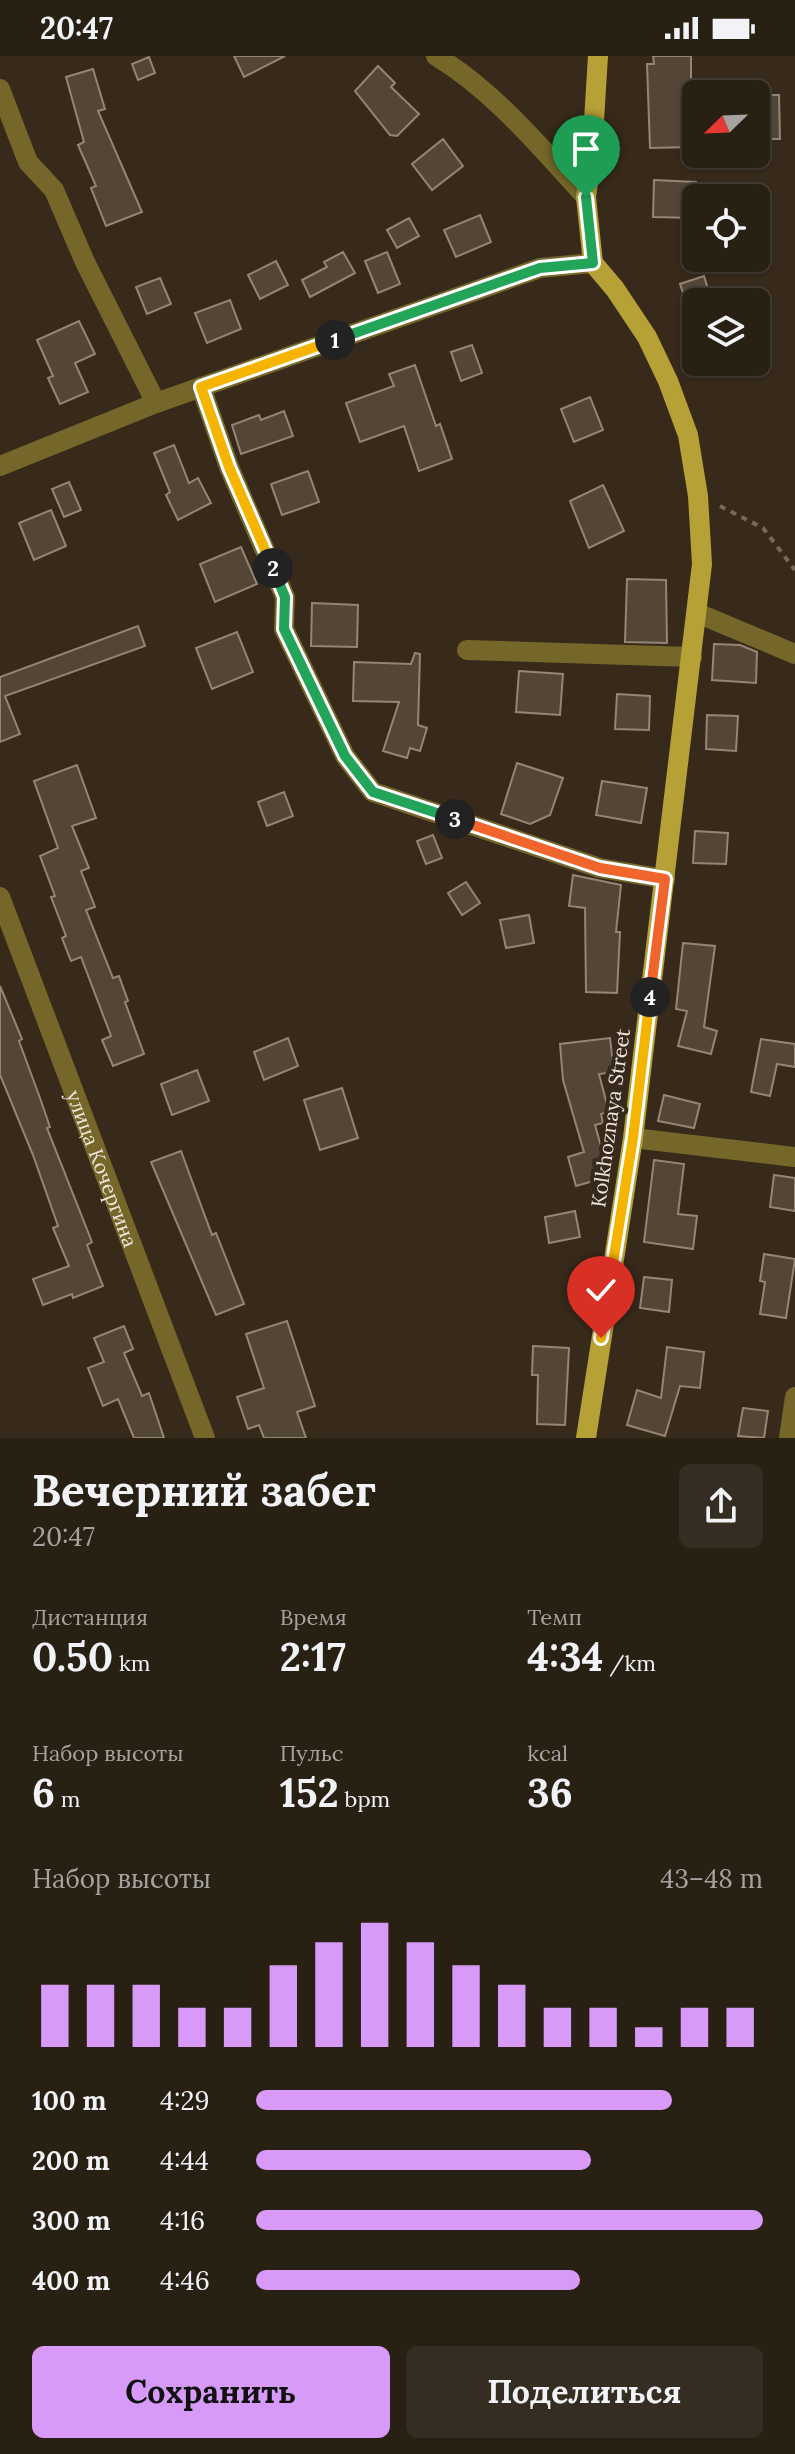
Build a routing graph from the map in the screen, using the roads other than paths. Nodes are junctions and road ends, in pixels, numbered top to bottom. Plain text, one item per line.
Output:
1 (436, 56) edge
2 (598, 56) edge
3 (0, 89) edge
4 (586, 197) junction
5 (593, 263) junction
6 (201, 387) junction
7 (156, 403) junction
8 (0, 466) edge
9 (697, 613) junction
10 (467, 650) dead end
11 (795, 654) edge
12 (692, 657) junction
13 (665, 879) junction
14 (0, 897) edge
15 (633, 1138) junction
16 (795, 1157) edge
17 (795, 1397) edge
18 (205, 1438) edge
19 (586, 1438) edge
20 (789, 1438) edge

1 - 4 street
2 - 4 main road
3 - 7 street
4 - 5 main road
5 - 6 street
5 - 9 main road, Kolkhoznaya Street
6 - 7 street
6 - 13 street
7 - 8 street
9 - 11 street
9 - 12 main road, Kolkhoznaya Street
10 - 12 street
12 - 13 main road, Kolkhoznaya Street
13 - 15 main road, Kolkhoznaya Street
14 - 18 street, улица Кочергина
15 - 16 street
15 - 19 main road, Kolkhoznaya Street
17 - 20 street

